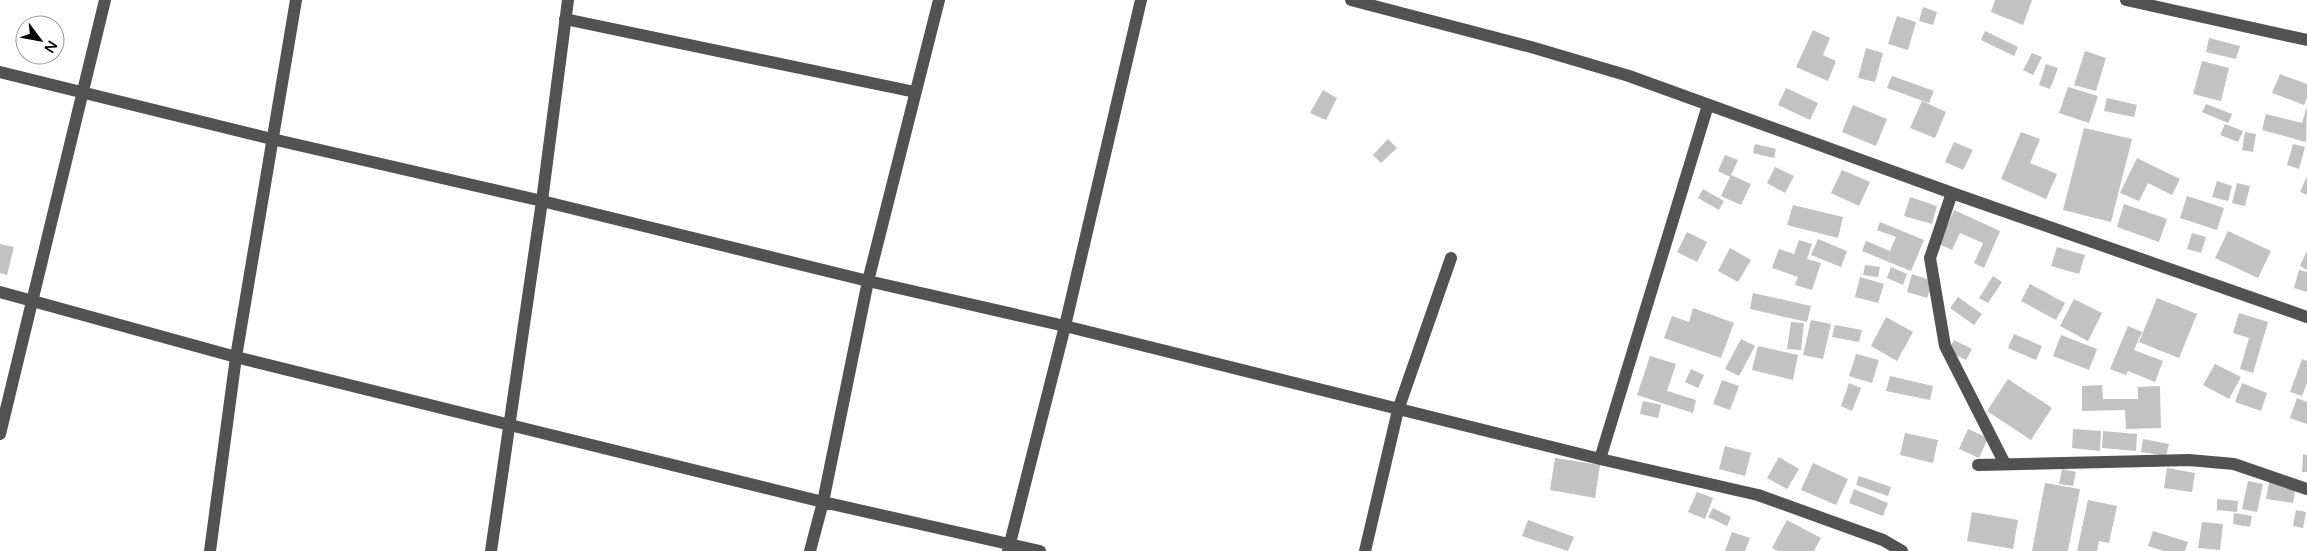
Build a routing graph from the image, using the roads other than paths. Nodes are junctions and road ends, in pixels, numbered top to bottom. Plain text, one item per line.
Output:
1 (105, 0) edge
2 (296, 0) edge
3 (568, 0) edge
4 (939, 0) edge
5 (1141, 0) edge
6 (1351, 0) edge
7 (2126, 0) edge
8 (565, 19) junction
9 (2307, 40) edge
10 (0, 72) edge
11 (82, 92) junction
12 (915, 92) junction
13 (1708, 105) junction
14 (272, 139) junction
15 (1952, 193) junction
16 (542, 201) junction
17 (1451, 258) dead end
18 (868, 281) junction
19 (0, 292) edge
20 (34, 302) junction
21 (2307, 317) edge
22 (1065, 326) junction
23 (236, 356) junction
24 (1398, 410) junction
25 (510, 425) junction
26 (0, 434) edge
27 (1600, 459) junction
28 (2005, 464) junction
29 (1978, 465) dead end
30 (2307, 489) edge
31 (823, 502) junction
32 (1882, 546) edge
33 (1009, 547) edge
34 (210, 551) edge
35 (490, 551) edge
36 (810, 551) edge
37 (1040, 551) edge
38 (1365, 551) edge
39 (1902, 551) edge

1 - 11 street
2 - 14 street
3 - 8 street
4 - 12 street
5 - 22 street
6 - 13 street
7 - 9 street
8 - 12 street
8 - 16 street
10 - 11 street
11 - 14 street
11 - 20 street
12 - 18 street
13 - 15 street
13 - 27 street
14 - 16 street
14 - 23 street
15 - 21 street
15 - 28 street
16 - 18 street
16 - 25 street
17 - 24 street
18 - 22 street
18 - 31 street
19 - 20 street
20 - 23 street
20 - 26 street
22 - 24 street
22 - 33 street
23 - 25 street
23 - 34 street
24 - 27 street
24 - 38 street
25 - 31 street
25 - 35 street
27 - 32 street
28 - 29 street
28 - 30 street
31 - 33 street
31 - 36 street
32 - 39 street
33 - 37 street

